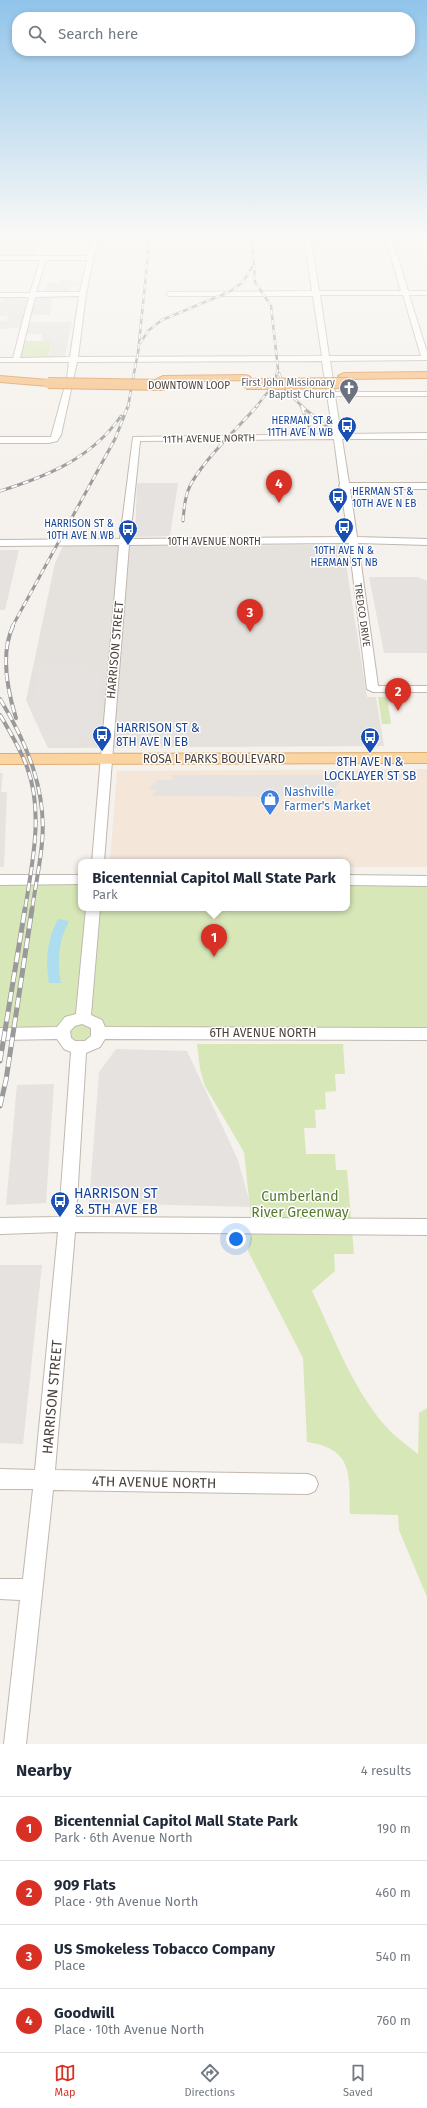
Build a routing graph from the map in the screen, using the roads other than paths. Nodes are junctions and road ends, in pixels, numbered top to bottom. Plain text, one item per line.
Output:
1 (27, 316) edge
2 (79, 316) edge
3 (319, 316) edge
4 (413, 316) edge
5 (325, 357) junction
6 (426, 358) edge
7 (0, 360) edge
8 (16, 360) junction
9 (72, 360) junction
10 (0, 373) edge
11 (427, 375) edge
12 (0, 379) edge
13 (346, 379) junction
14 (47, 381) junction
15 (164, 382) junction
16 (427, 382) edge
17 (0, 384) edge
18 (331, 394) junction
19 (427, 394) edge
20 (427, 436) edge
21 (337, 437) junction
22 (136, 439) joint
23 (0, 440) edge
24 (343, 486) junction
25 (427, 486) edge
26 (353, 540) junction
27 (126, 541) junction
28 (0, 542) edge
29 (427, 542) edge
30 (427, 689) edge
31 (427, 758) edge
32 (0, 759) edge
33 (106, 759) junction
34 (98, 859) edge
35 (0, 880) edge
36 (350, 880) edge
37 (78, 881) edge
38 (427, 881) edge
39 (93, 911) edge
40 (83, 1018) junction
41 (63, 1033) junction
42 (99, 1033) junction
43 (0, 1034) edge
44 (427, 1034) edge
45 (80, 1049) junction
46 (67, 1224) junction
47 (0, 1226) edge
48 (427, 1227) edge
49 (0, 1479) edge
50 (44, 1480) junction
51 (308, 1484) dead end
52 (0, 1589) edge
53 (31, 1590) junction
54 (15, 1744) edge

1 - 8 street
2 - 9 street
3 - 5 street, TREDCO DRIVE
4 - 6 street
5 - 6 street
5 - 9 street
5 - 18 street, TREDCO DRIVE
7 - 8 street
8 - 9 street
9 - 23 street
10 - 14 highway, DOWNTOWN LOOP
11 - 13 highway, DOWNTOWN LOOP
12 - 14 highway, DOWNTOWN LOOP
13 - 15 highway, DOWNTOWN LOOP, bridge
13 - 16 highway, DOWNTOWN LOOP
14 - 15 highway, DOWNTOWN LOOP
14 - 15 highway, DOWNTOWN LOOP, bridge
14 - 17 highway
18 - 19 street
18 - 21 street, TREDCO DRIVE
20 - 21 street, 11TH AVENUE NORTH
21 - 22 street, 11TH AVENUE NORTH
21 - 24 street, TREDCO DRIVE
22 - 27 street, HARRISON STREET
24 - 25 street
24 - 26 street, TREDCO DRIVE
26 - 27 street, 10TH AVENUE NORTH
26 - 29 street, 10TH AVENUE NORTH
26 - 30 street, TREDCO DRIVE
27 - 28 street, 10TH AVENUE NORTH
27 - 33 street, HARRISON STREET
31 - 33 main road, ROSA L PARKS BOULEVARD
32 - 33 main road, ROSA L PARKS BOULEVARD
33 - 34 street, HARRISON STREET
35 - 37 street
36 - 38 street
39 - 40 street
40 - 41 street
40 - 42 street
41 - 43 street
41 - 45 street
42 - 44 street, 6TH AVENUE NORTH
42 - 45 street
45 - 46 street, HARRISON STREET
46 - 47 street
46 - 48 street
46 - 50 street, HARRISON STREET
49 - 50 street, 4TH AVENUE NORTH
50 - 51 street, 4TH AVENUE NORTH
50 - 53 street, HARRISON STREET
52 - 53 street
53 - 54 street, HARRISON STREET

